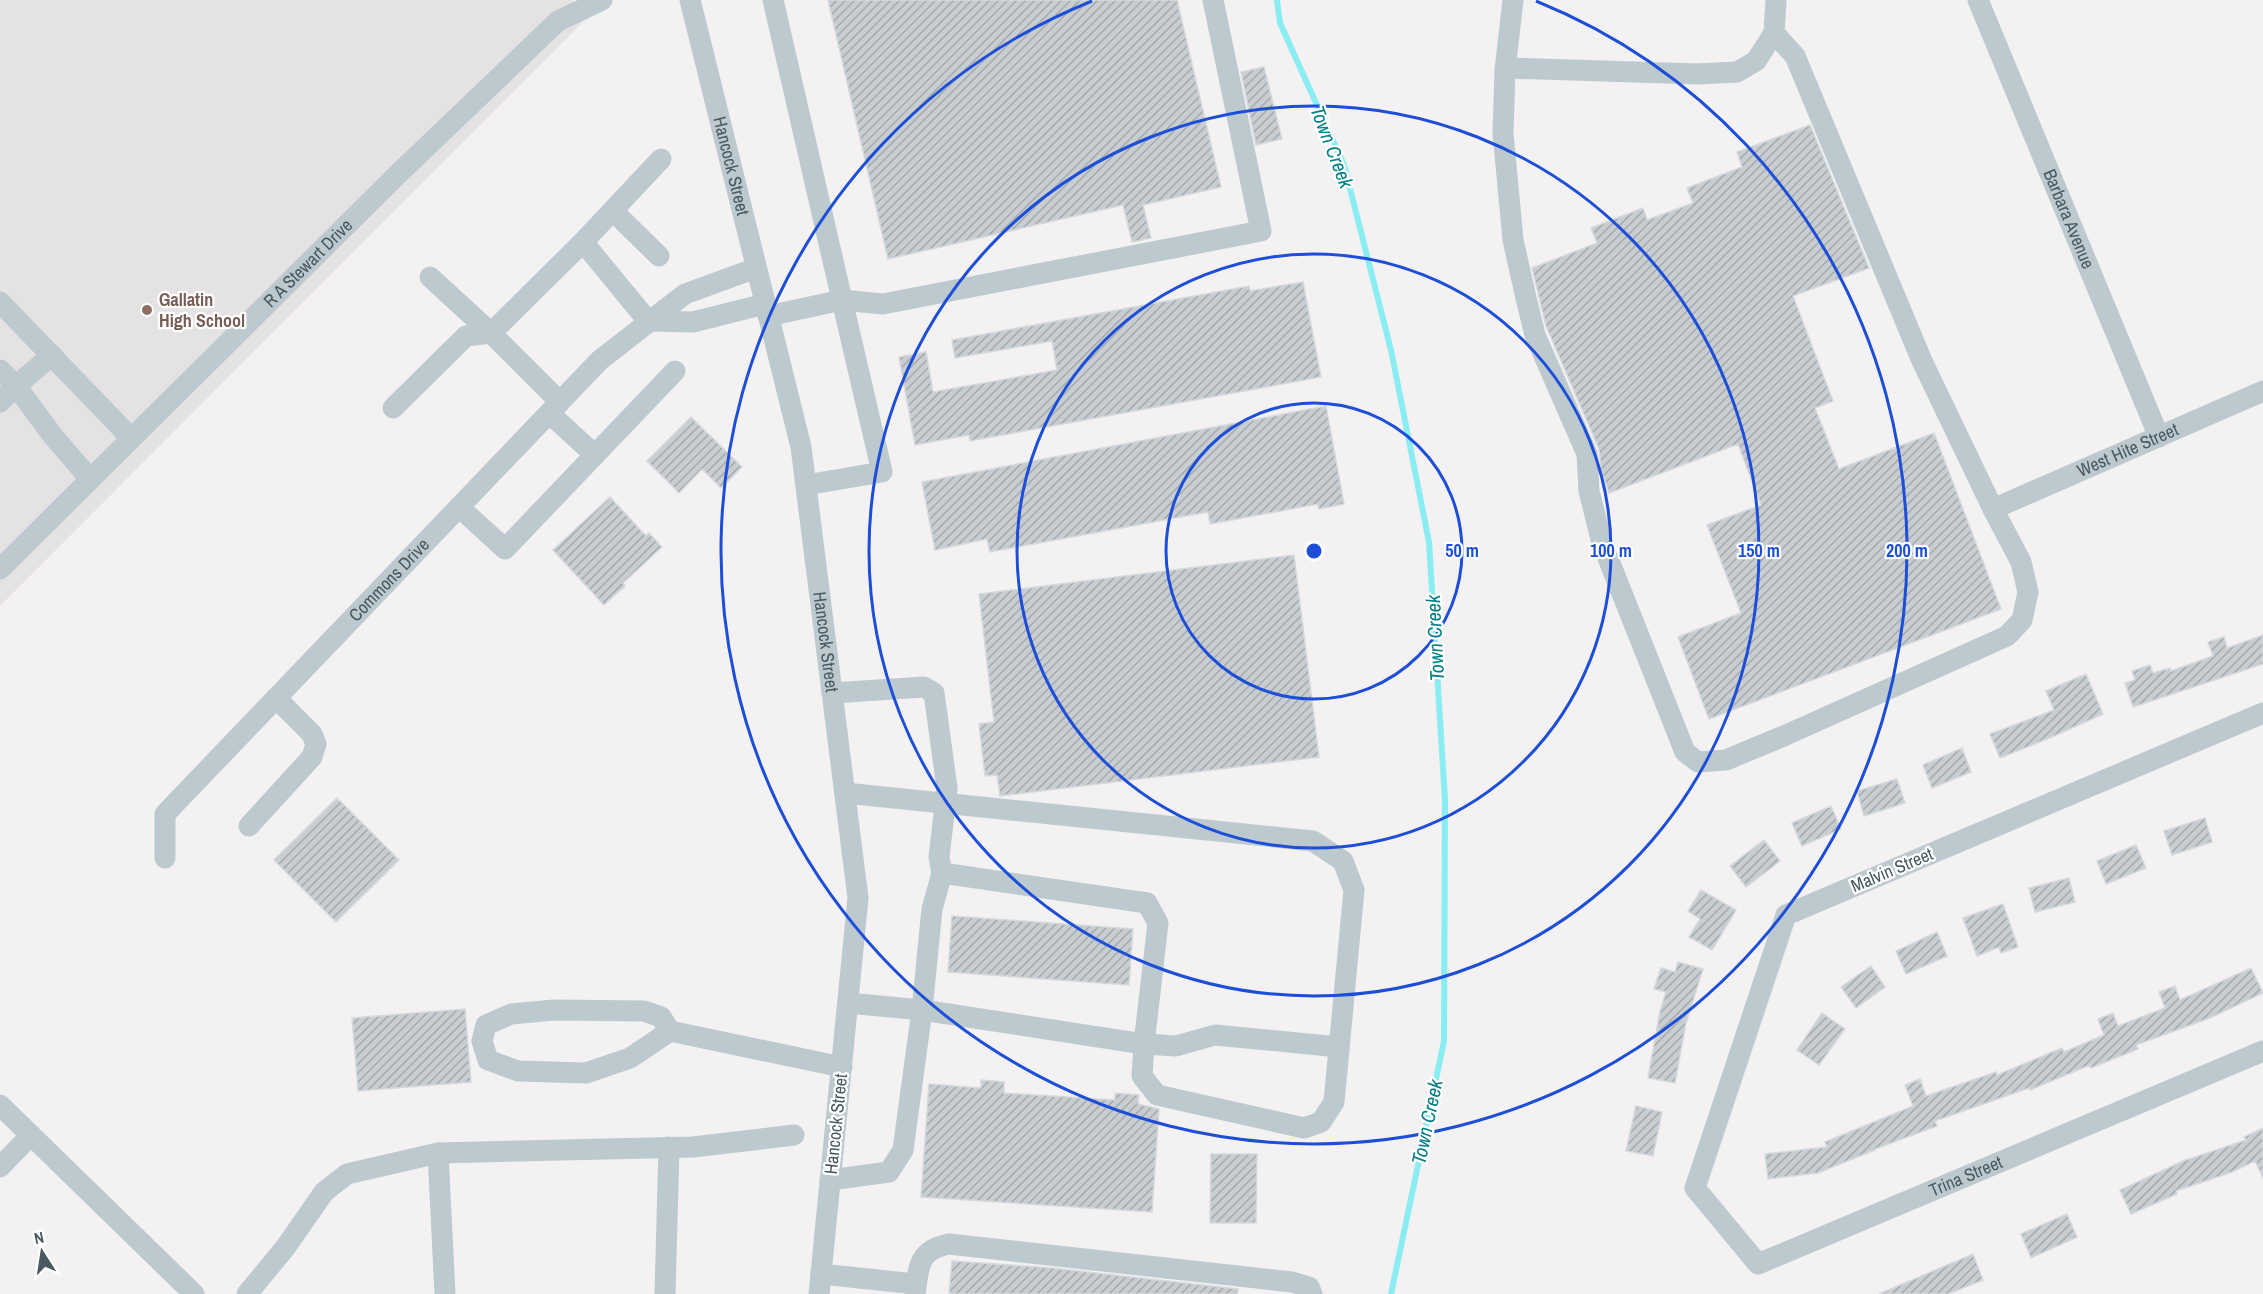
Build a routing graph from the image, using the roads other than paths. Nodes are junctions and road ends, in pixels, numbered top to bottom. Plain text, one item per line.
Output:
1 (602, 0) edge
2 (690, 0) edge
3 (773, 0) edge
4 (1213, 0) edge
5 (1513, 0) edge
6 (1776, 0) edge
7 (1978, 0) edge
8 (1774, 33) junction
9 (1506, 68) junction
10 (661, 159) dead end
11 (613, 211) junction
12 (583, 242) junction
13 (659, 256) dead end
14 (756, 268) junction
15 (430, 277) dead end
16 (842, 300) junction
17 (0, 302) edge
18 (767, 310) junction
19 (648, 321) junction
20 (491, 333) junction
21 (52, 354) junction
22 (0, 370) edge
23 (675, 371) dead end
24 (16, 386) junction
25 (2263, 391) edge
26 (0, 402) edge
27 (393, 408) dead end
28 (554, 408) junction
29 (2159, 437) junction
30 (131, 438) junction
31 (595, 455) junction
32 (90, 480) junction
33 (806, 485) junction
34 (459, 507) junction
35 (1993, 509) junction
36 (0, 570) edge
37 (832, 693) junction
38 (276, 698) junction
39 (2263, 713) edge
40 (845, 794) junction
41 (944, 805) junction
42 (249, 826) dead end
43 (165, 858) dead end
44 (942, 873) junction
45 (848, 1003) junction
46 (922, 1010) junction
47 (670, 1031) junction
48 (1144, 1044) junction
49 (1339, 1047) junction
50 (2263, 1051) edge
51 (842, 1067) junction
52 (0, 1105) edge
53 (31, 1135) junction
54 (794, 1135) dead end
55 (669, 1146) junction
56 (438, 1153) junction
57 (0, 1167) edge
58 (830, 1180) junction
59 (1695, 1188) joint
60 (820, 1284) edge
61 (916, 1289) edge
62 (194, 1294) edge
63 (247, 1294) edge
64 (445, 1294) edge
65 (665, 1294) edge
66 (1312, 1294) edge

1 - 30 street, R A Stewart Drive
2 - 14 street, Hancock Street
3 - 16 street
4 - 16 street
5 - 9 street
6 - 8 street
7 - 29 street, Barbara Avenue
8 - 9 street
8 - 35 street
9 - 35 street
10 - 11 street
11 - 12 street
11 - 13 street
12 - 19 street
12 - 20 street
14 - 18 street, Hancock Street
14 - 19 street, Commons Drive
15 - 20 street
16 - 18 street
16 - 33 street
17 - 21 street
18 - 19 street
18 - 33 street, Hancock Street
19 - 28 street, Commons Drive
20 - 27 street
20 - 28 street
21 - 24 street
21 - 30 street
22 - 24 street
23 - 31 street
24 - 26 street
24 - 32 street
25 - 29 street, West Hite Street
28 - 31 street
28 - 34 street, Commons Drive
29 - 35 street, West Hite Street
30 - 32 street, R A Stewart Drive
31 - 34 street
32 - 36 street, R A Stewart Drive
33 - 37 street, Hancock Street
34 - 38 street, Commons Drive
37 - 40 street, Hancock Street
37 - 41 street
38 - 42 street
38 - 43 street, Commons Drive
39 - 59 street, Malvin Street
40 - 41 street
40 - 45 street, Hancock Street
41 - 44 street
41 - 49 street
44 - 46 street
44 - 48 street
45 - 46 street
45 - 51 street, Hancock Street
46 - 48 street
46 - 58 street
47 - 47 street
47 - 51 street
48 - 49 street
48 - 49 street
50 - 59 street, Trina Street
51 - 58 street, Hancock Street
52 - 53 street
53 - 57 street
53 - 62 street
54 - 55 street
55 - 56 street
55 - 65 street
56 - 63 street
56 - 64 street
58 - 60 street, Hancock Street
60 - 61 street
61 - 66 street

